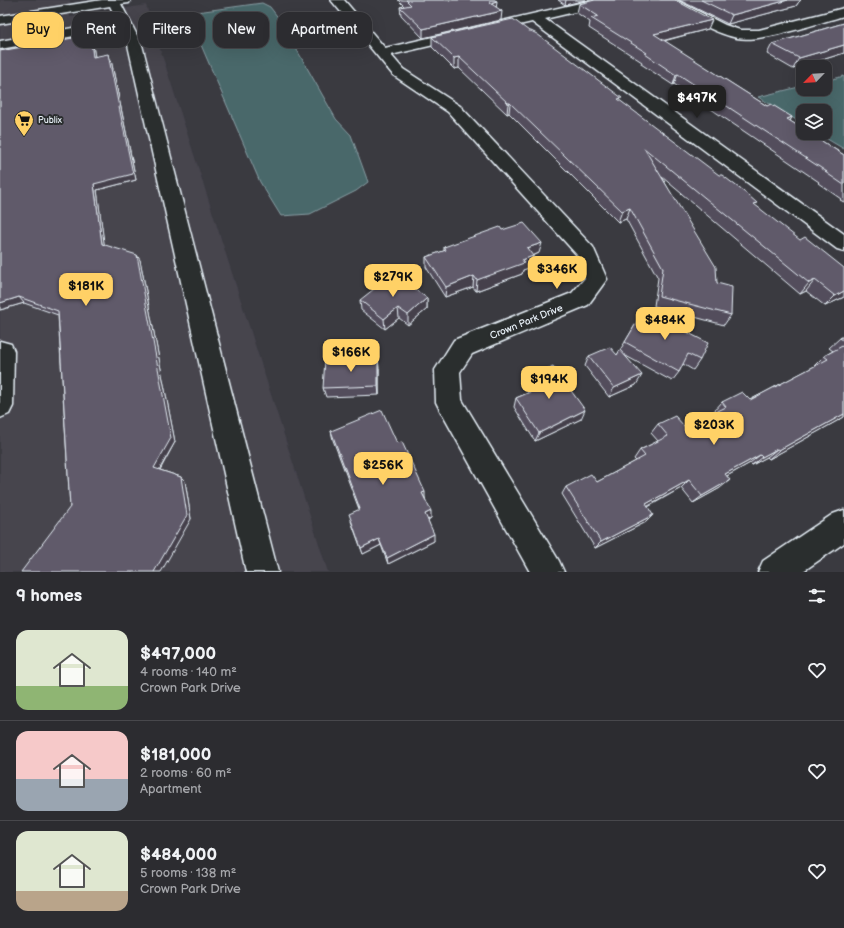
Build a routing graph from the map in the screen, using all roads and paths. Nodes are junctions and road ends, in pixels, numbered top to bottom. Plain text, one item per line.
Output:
1 (337, 0) edge
2 (610, 0) edge
3 (667, 0) edge
4 (119, 1) edge
5 (832, 3) dead end
6 (844, 8) edge
7 (122, 12) edge
8 (844, 12) edge
9 (534, 17) junction
10 (0, 20) edge
11 (72, 32) edge
12 (130, 35) edge
13 (0, 45) edge
14 (383, 53) junction
15 (844, 244) edge
16 (0, 351) edge
17 (0, 406) edge
18 (844, 525) edge
19 (262, 572) edge
20 (548, 572) edge
21 (774, 572) edge

1 - 14 street, Crown Park Drive
2 - 9 street
3 - 8 street
4 - 7 street
4 - 10 street
5 - 6 street
9 - 14 street
9 - 15 street
11 - 13 street
12 - 19 street
14 - 20 street, Crown Park Drive
16 - 17 street
18 - 21 street

